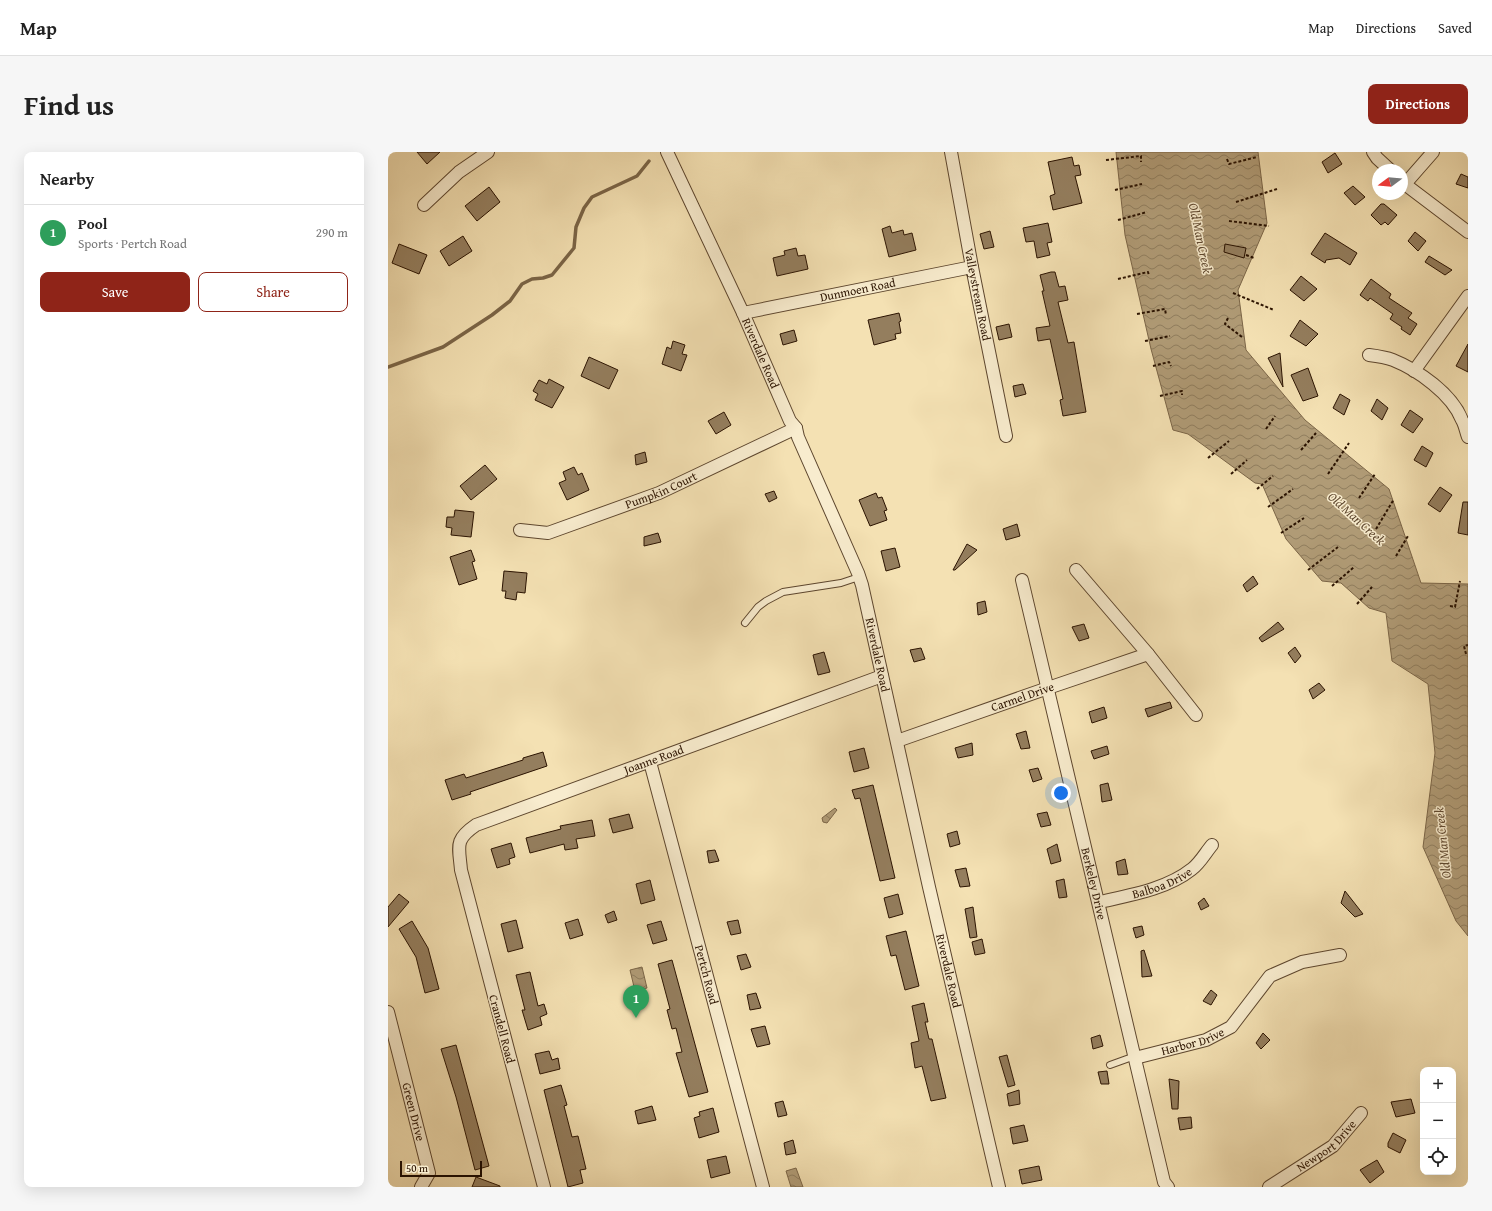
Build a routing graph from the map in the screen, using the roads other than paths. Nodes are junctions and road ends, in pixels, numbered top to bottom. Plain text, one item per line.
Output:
1 (488, 152) edge
2 (667, 152) edge
3 (951, 152) edge
4 (1373, 152) edge
5 (1433, 152) edge
6 (1384, 164) edge
7 (1408, 179) edge
8 (1408, 186) edge
9 (424, 205) dead end
10 (1468, 232) edge
11 (972, 267) junction
12 (1468, 296) edge
13 (742, 313) junction
14 (1369, 355) dead end
15 (1414, 371) junction
16 (796, 428) junction
17 (1006, 436) dead end
18 (1468, 437) edge
19 (520, 530) dead end
20 (1076, 570) dead end
21 (859, 577) junction
22 (1022, 580) dead end
23 (745, 623) dead end
24 (1148, 654) junction
25 (882, 676) junction
26 (1048, 688) junction
27 (1196, 715) dead end
28 (897, 741) junction
29 (650, 762) junction
30 (1212, 845) dead end
31 (461, 870) joint
32 (1100, 902) junction
33 (1340, 955) dead end
34 (388, 1012) edge
35 (1135, 1057) junction
36 (1110, 1065) dead end
37 (1361, 1113) dead end
38 (421, 1187) edge
39 (544, 1187) edge
40 (763, 1187) edge
41 (999, 1187) edge
42 (1168, 1187) edge
43 (1269, 1187) edge

1 - 9 street
2 - 13 street, Riverdale Road
3 - 11 street, Valleystream Road
4 - 6 street
5 - 7 street
8 - 10 street
11 - 13 street, Dunmoen Road
11 - 17 street, Valleystream Road
12 - 15 street
13 - 16 street, Riverdale Road
14 - 15 street
15 - 18 street
16 - 19 street, Pumpkin Court
16 - 21 street, Riverdale Road
20 - 24 street
21 - 23 lane
21 - 25 street, Riverdale Road
22 - 26 street, Berkeley Drive
24 - 26 street, Carmel Drive
24 - 27 street
25 - 28 street, Riverdale Road
25 - 29 street, Joanne Road
26 - 28 street, Carmel Drive
26 - 32 street, Berkeley Drive
28 - 41 street, Riverdale Road
29 - 31 street, Joanne Road
29 - 40 street, Pertch Road
30 - 32 street, Balboa Drive
31 - 39 street, Crandell Road
32 - 35 street, Berkeley Drive
33 - 35 street, Harbor Drive
34 - 38 street, Green Drive
35 - 36 lane
35 - 42 street, Berkeley Drive
37 - 43 street, Newport Drive

